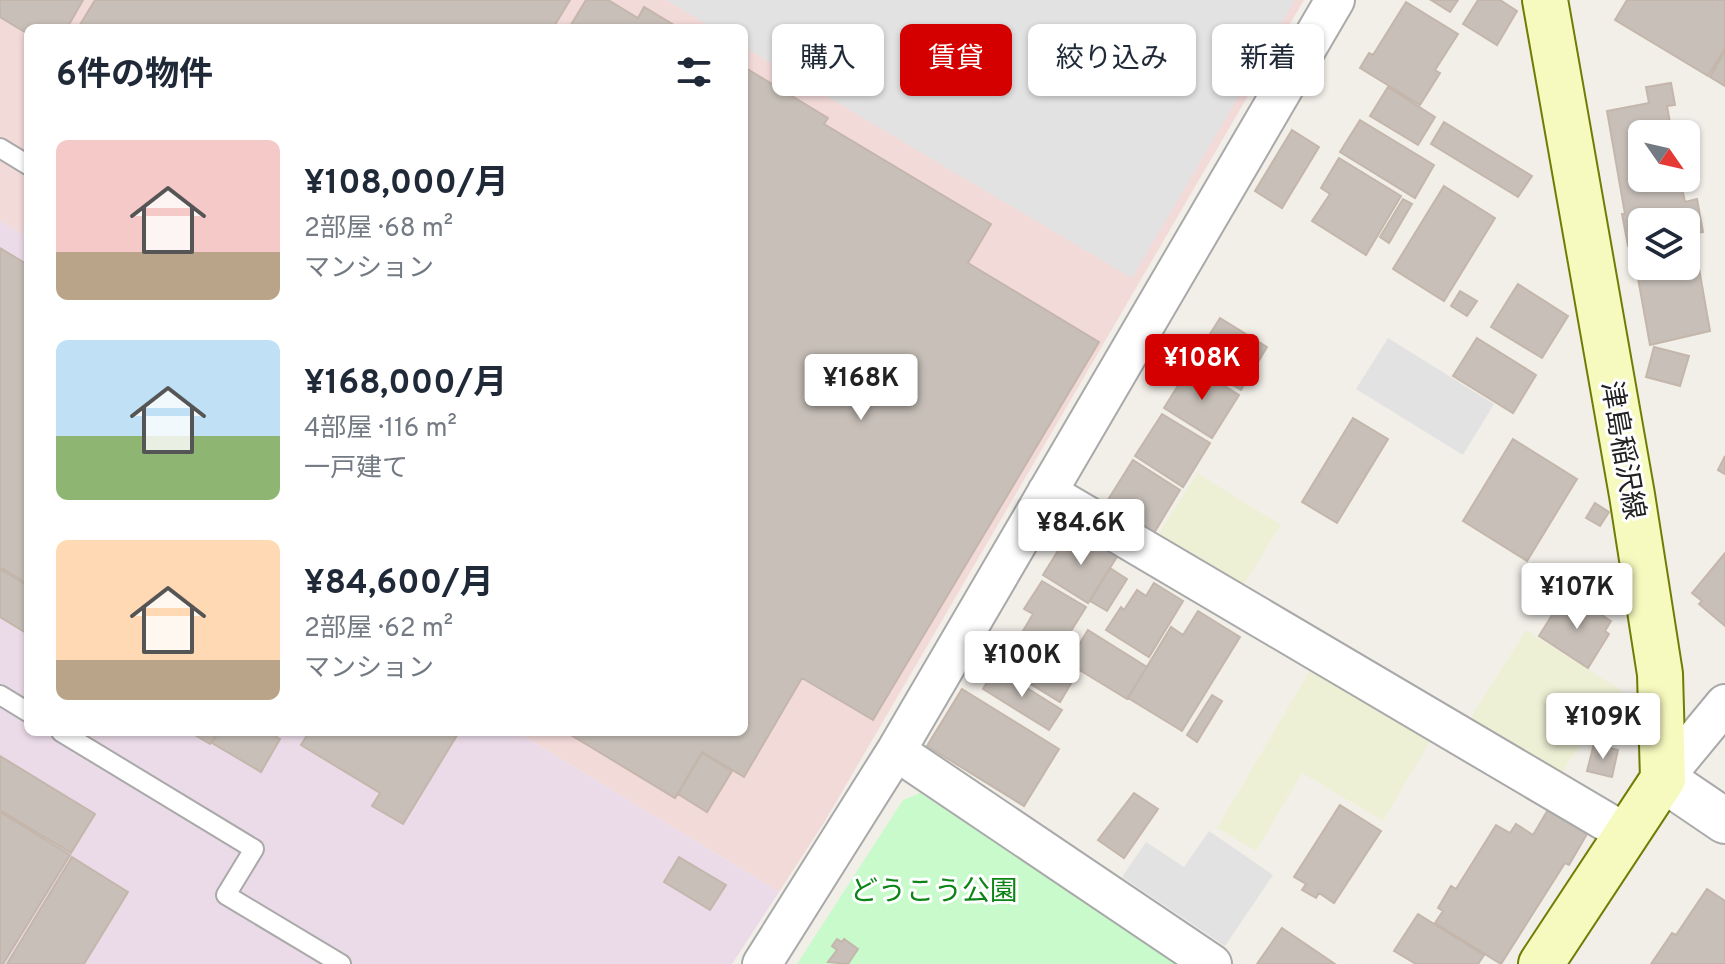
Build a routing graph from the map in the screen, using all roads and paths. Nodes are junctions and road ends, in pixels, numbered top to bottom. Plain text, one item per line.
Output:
1 (1335, 0) edge
2 (1545, 0) edge
3 (0, 148) edge
4 (24, 163) edge
5 (1047, 492) junction
6 (0, 695) edge
7 (1725, 704) edge
8 (24, 710) edge
9 (68, 736) edge
10 (896, 751) junction
11 (1663, 779) junction
12 (1725, 821) edge
13 (1627, 834) junction
14 (341, 964) edge
15 (762, 964) edge
16 (1212, 964) edge
17 (1541, 964) edge

1 - 5 street
2 - 11 main road, 津島稲沢線
3 - 4 lane
5 - 10 street
5 - 13 street
6 - 8 lane
7 - 11 street
9 - 14 lane
10 - 15 street
10 - 16 street
11 - 12 street
11 - 13 main road
13 - 17 main road

